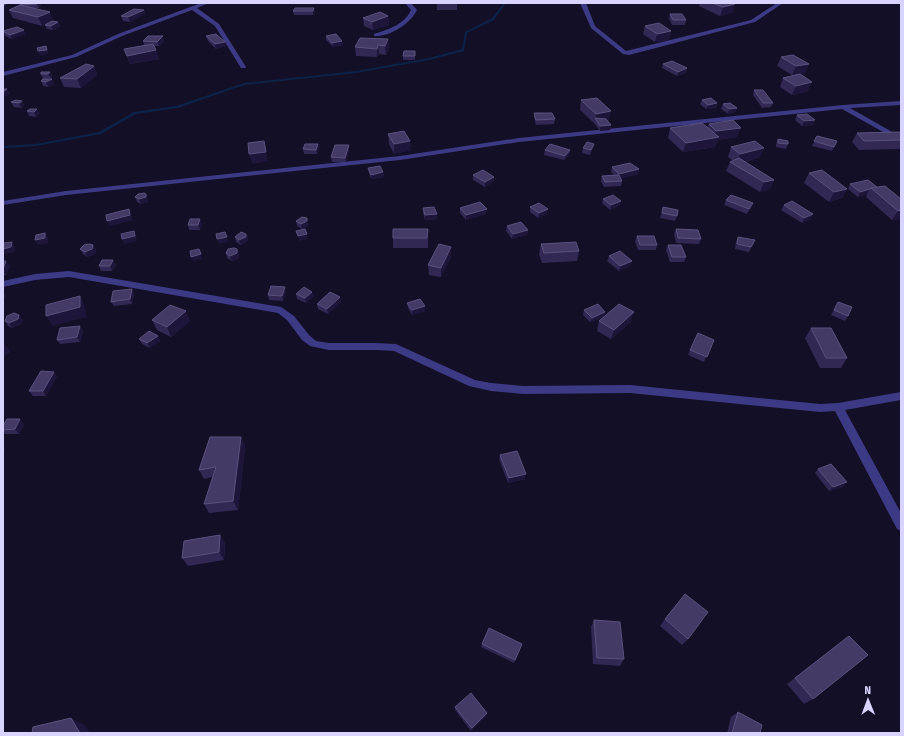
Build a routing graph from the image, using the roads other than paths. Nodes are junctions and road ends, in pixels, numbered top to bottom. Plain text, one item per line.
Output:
1 (206, 3) edge
2 (408, 3) edge
3 (583, 3) edge
4 (780, 3) edge
5 (193, 8) junction
6 (376, 35) dead end
7 (243, 67) dead end
8 (3, 74) edge
9 (901, 103) edge
10 (843, 107) junction
11 (901, 140) edge
12 (3, 203) edge
13 (3, 284) edge
14 (901, 396) edge
15 (838, 407) junction
16 (901, 525) edge

1 - 5 street
2 - 6 street
3 - 4 street
5 - 7 street
5 - 8 street
9 - 10 street
10 - 11 street
10 - 12 street
13 - 15 street
14 - 15 street
15 - 16 street

